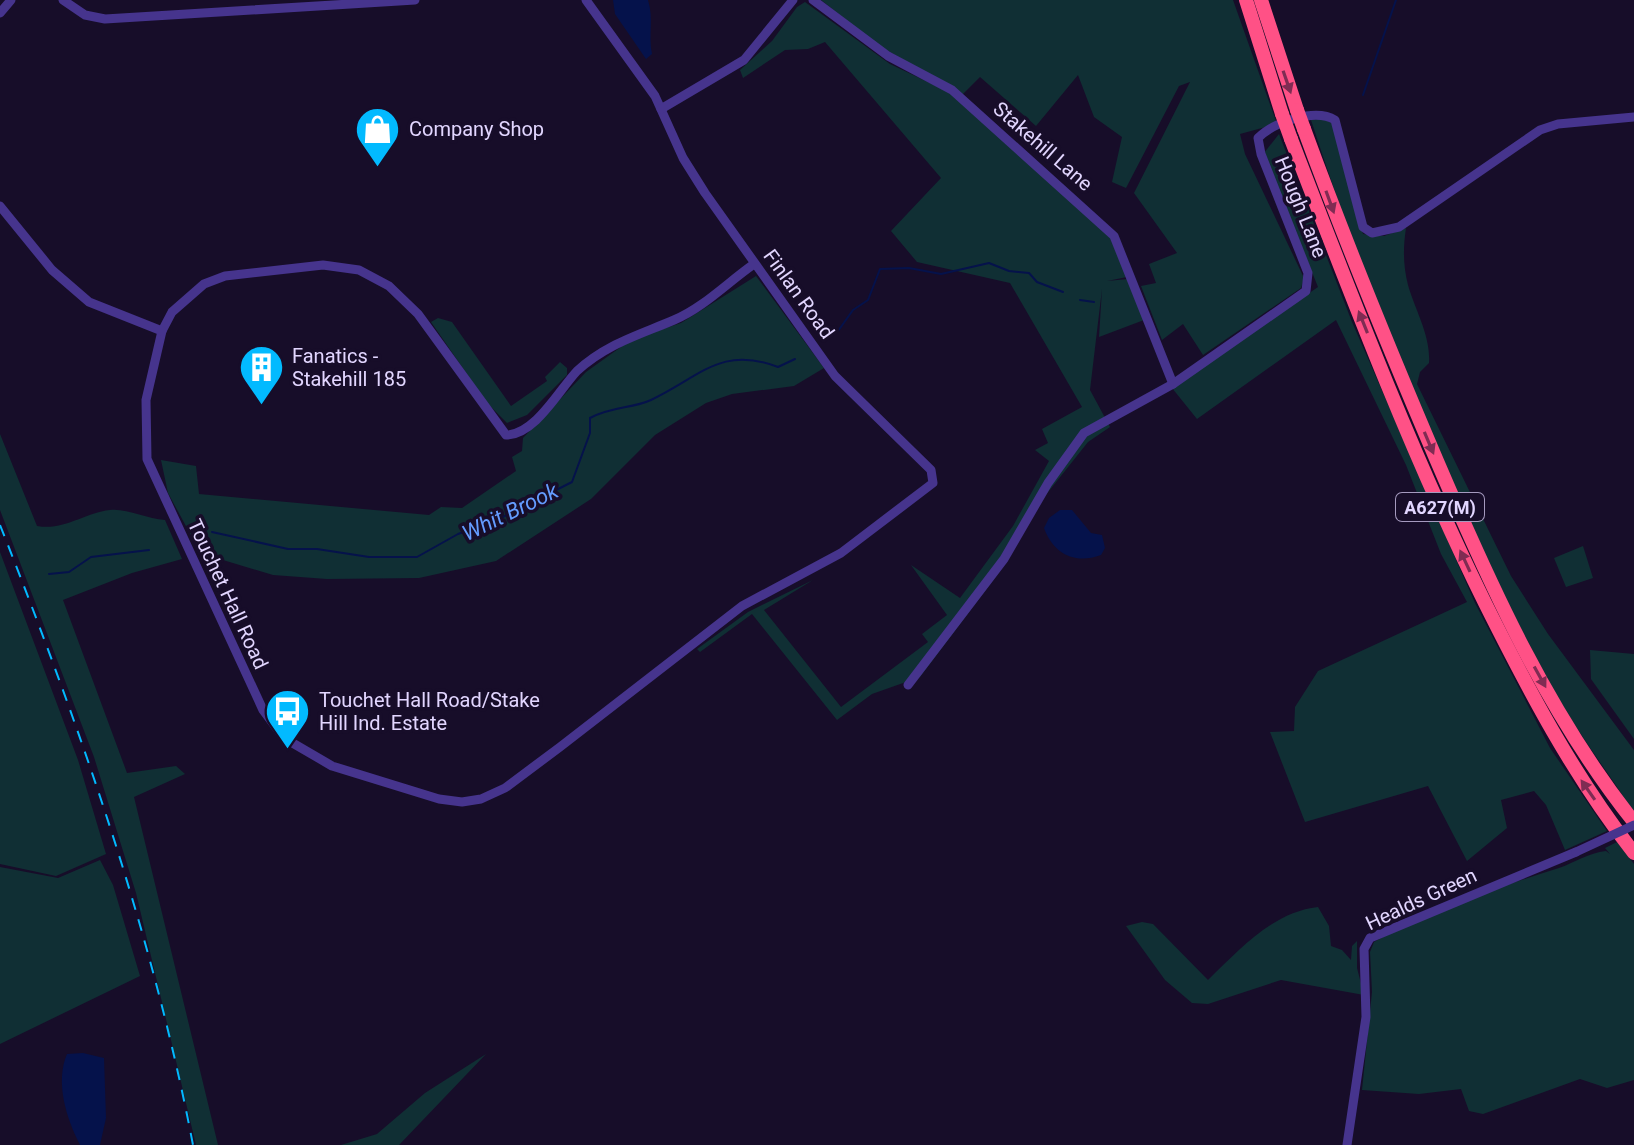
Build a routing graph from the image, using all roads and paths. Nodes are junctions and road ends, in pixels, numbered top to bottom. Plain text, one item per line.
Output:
1 (11, 0) edge
2 (63, 0) edge
3 (82, 0) edge
4 (415, 0) edge
5 (586, 0) edge
6 (793, 0) edge
7 (813, 0) edge
8 (1244, 0) edge
9 (1262, 0) edge
10 (77, 10) junction
11 (0, 13) edge
12 (661, 109) junction
13 (1290, 112) junction
14 (1634, 117) edge
15 (0, 206) edge
16 (754, 264) junction
17 (162, 331) junction
18 (1173, 384) junction
19 (935, 479) joint
20 (908, 685) dead end
21 (1634, 823) edge
22 (1634, 853) edge
23 (1347, 1145) edge

1 - 11 street
2 - 10 street
3 - 10 street
4 - 10 street
5 - 12 street, Finlan Road
6 - 12 street
7 - 18 street, Stakehill Lane
8 - 13 highway, A627(M)
9 -> 13 highway, A627(M)
12 - 16 street, Finlan Road
13 -> 21 highway, A627(M), bridge
22 -> 13 highway, A627(M), bridge
14 - 18 street, Hough Lane
15 - 17 street
16 - 17 street, Touchet Hall Road
16 - 19 street, Finlan Road
17 - 19 street, Touchet Hall Road
18 - 20 street
21 - 23 street, Healds Green, bridge

